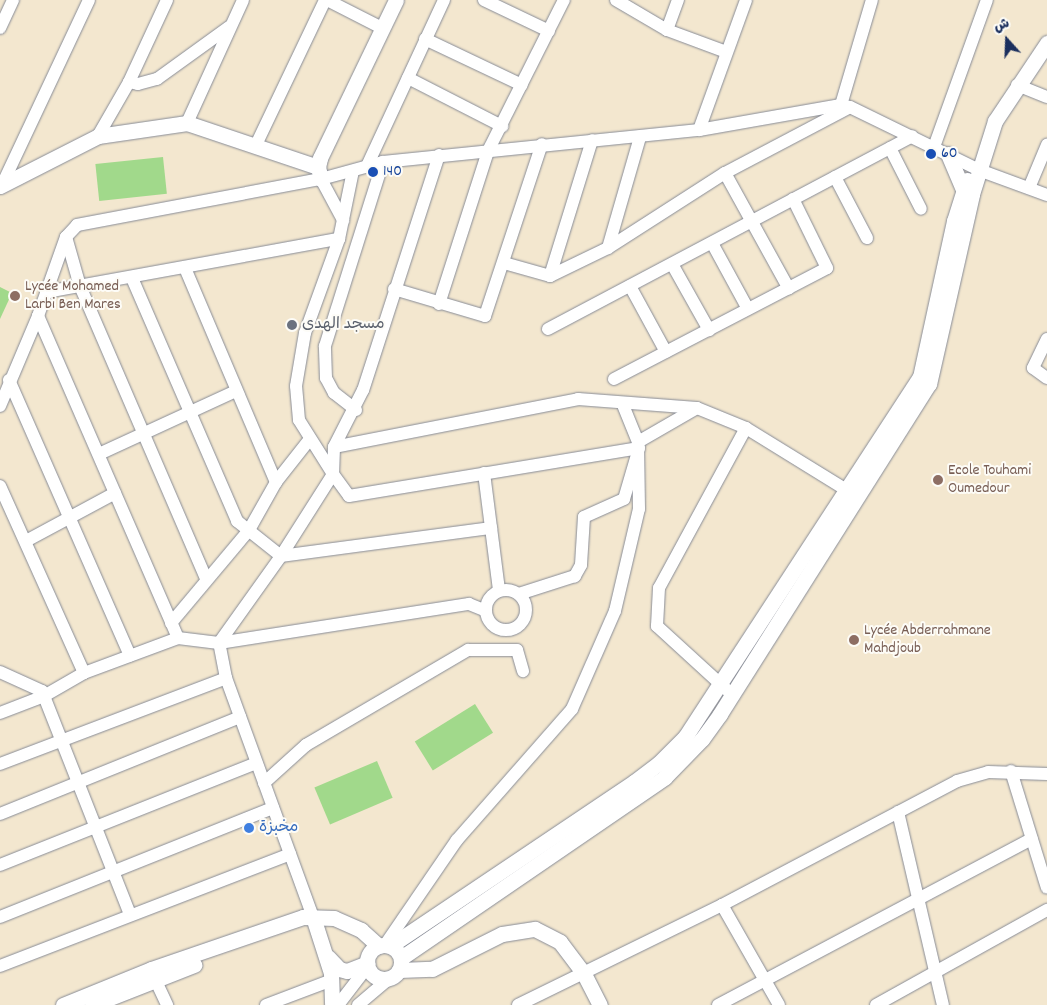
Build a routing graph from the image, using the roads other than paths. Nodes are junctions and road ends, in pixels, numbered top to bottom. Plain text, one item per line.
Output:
1 (13, 0) edge
2 (89, 0) edge
3 (167, 0) edge
4 (243, 0) edge
5 (326, 0) edge
6 (396, 0) edge
7 (444, 0) edge
8 (484, 0) edge
9 (564, 0) edge
10 (616, 0) edge
11 (678, 0) edge
12 (746, 0) edge
13 (872, 0) edge
14 (987, 0) edge
15 (230, 25) junction
16 (0, 28) edge
17 (382, 28) junction
18 (667, 30) junction
19 (549, 31) junction
20 (425, 39) junction
21 (1047, 43) edge
22 (726, 52) junction
23 (408, 78) junction
24 (129, 82) junction
25 (522, 85) junction
26 (1017, 85) junction
27 (1047, 97) edge
28 (846, 106) junction
29 (187, 123) junction
30 (502, 126) junction
31 (699, 130) junction
32 (98, 136) junction
33 (912, 136) junction
34 (640, 137) junction
35 (592, 140) junction
36 (542, 144) junction
37 (1047, 146) edge
38 (934, 147) junction
39 (255, 148) junction
40 (890, 148) junction
41 (488, 151) junction
42 (948, 154) junction
43 (440, 155) junction
44 (383, 162) junction
45 (367, 166) junction
46 (976, 168) junction
47 (353, 171) junction
48 (320, 173) junction
49 (725, 173) junction
50 (836, 177) junction
51 (1, 186) edge
52 (1029, 188) junction
53 (964, 189) junction
54 (1047, 195) edge
55 (794, 199) junction
56 (921, 209) dead end
57 (343, 220) junction
58 (750, 222) junction
59 (66, 237) junction
60 (867, 238) dead end
61 (339, 239) junction
62 (712, 243) junction
63 (608, 248) junction
64 (504, 263) junction
65 (672, 264) junction
66 (185, 268) junction
67 (550, 276) junction
68 (132, 278) junction
69 (80, 286) junction
70 (630, 286) junction
71 (394, 289) junction
72 (788, 289) junction
73 (46, 292) junction
74 (439, 304) junction
75 (748, 310) junction
76 (38, 316) junction
77 (548, 330) dead end
78 (709, 330) junction
79 (1047, 339) edge
80 (666, 352) junction
81 (1047, 378) edge
82 (9, 380) junction
83 (614, 380) dead end
84 (236, 391) junction
85 (623, 405) junction
86 (0, 406) edge
87 (697, 408) junction
88 (356, 410) junction
89 (191, 414) junction
90 (746, 428) junction
91 (144, 434) junction
92 (310, 439) junction
93 (638, 445) junction
94 (334, 447) junction
95 (98, 454) junction
96 (484, 473) junction
97 (334, 474) junction
98 (276, 482) junction
99 (0, 486) edge
100 (845, 489) junction
101 (115, 492) junction
102 (860, 498) junction
103 (70, 517) junction
104 (491, 528) junction
105 (249, 530) junction
106 (26, 541) junction
107 (281, 556) junction
108 (206, 579) junction
109 (499, 590) junction
110 (520, 594) junction
111 (486, 611) junction
112 (171, 623) junction
113 (506, 630) junction
114 (178, 638) junction
115 (219, 643) junction
116 (494, 649) junction
117 (130, 656) junction
118 (523, 671) dead end
119 (0, 672) edge
120 (84, 673) junction
121 (226, 678) junction
122 (721, 685) junction
123 (732, 695) junction
124 (44, 696) junction
125 (0, 712) edge
126 (240, 717) junction
127 (60, 740) junction
128 (256, 763) junction
129 (0, 764) edge
130 (1011, 771) junction
131 (1047, 774) edge
132 (78, 783) junction
133 (264, 784) junction
134 (273, 808) junction
135 (898, 812) junction
136 (0, 814) edge
137 (95, 826) junction
138 (1032, 839) junction
139 (290, 854) junction
140 (0, 865) edge
141 (112, 870) junction
142 (1047, 888) edge
143 (918, 900) junction
144 (722, 905) junction
145 (1047, 910) edge
146 (130, 914) junction
147 (0, 917) edge
148 (313, 917) junction
149 (385, 946) junction
150 (325, 954) junction
151 (368, 964) junction
152 (0, 966) edge
153 (397, 968) junction
154 (583, 972) junction
155 (935, 972) junction
156 (155, 979) junction
157 (332, 980) junction
158 (765, 981) junction
159 (63, 1005) edge
160 (92, 1005) edge
161 (167, 1005) edge
162 (266, 1005) edge
163 (332, 1005) edge
164 (338, 1005) edge
165 (358, 1005) edge
166 (518, 1005) edge
167 (600, 1005) edge
168 (718, 1005) edge
169 (779, 1005) edge
170 (876, 1005) edge
171 (943, 1005) edge

1 - 16 street
2 - 51 street
3 - 24 street
4 - 15 street
5 - 17 street
5 - 39 street
6 - 17 street
7 - 20 street
8 - 19 street
9 - 19 street
10 - 18 street
11 - 18 street
12 - 22 street
13 - 28 street
14 - 38 street
15 - 24 street
15 - 29 street
17 - 48 street
18 - 22 street
19 - 25 street
20 - 23 street
20 - 25 street
21 - 26 street
22 - 31 street
23 - 30 street
23 - 45 street
24 - 32 street
25 - 30 street
26 - 27 street
26 - 46 street
28 - 31 street
28 - 33 street
28 - 49 street
29 - 32 street
29 - 39 street
30 - 41 street
31 - 34 street
32 - 51 street
33 - 38 street
33 - 40 street
34 - 35 street
34 - 63 street
35 - 36 street
35 - 67 street
36 - 41 street
36 - 64 street
37 - 52 street
38 - 42 street
39 - 48 street
40 - 50 street
40 - 56 street
41 - 43 street
41 - 74 street
42 - 46 street
42 - 53 street
43 - 44 street
43 - 71 street
44 - 45 street
44 - 88 street
45 - 47 street
46 - 52 street
46 - 53 street
46 - 102 street
47 - 48 street
47 - 57 street
48 - 57 street
48 - 59 street
49 - 58 street
49 - 63 street
50 - 55 street
50 - 60 street
52 - 54 street
53 - 100 street
55 - 58 street
55 - 72 street
57 - 61 street
58 - 62 street
58 - 72 street
59 - 69 street
59 - 73 street
61 - 66 street
61 - 92 street
62 - 65 street
62 - 75 street
63 - 67 street
64 - 67 street
64 - 74 street
65 - 70 street
65 - 78 street
66 - 68 street
66 - 84 street
68 - 69 street
68 - 89 street
69 - 73 street
69 - 91 street
70 - 77 street
70 - 80 street
71 - 74 street
71 - 88 street
72 - 75 street
73 - 76 street
75 - 78 street
76 - 82 street
76 - 95 street
78 - 80 street
79 - 81 street
80 - 83 street
82 - 86 street
82 - 103 street
84 - 89 street
84 - 98 street
85 - 87 street
85 - 93 street
85 - 94 street
87 - 90 street
87 - 93 street
88 - 94 street
89 - 91 street
89 - 105 street
90 - 100 street
90 - 122 street
91 - 95 street
91 - 108 street
92 - 97 street
92 - 98 street
93 - 96 street
93 - 110 street
93 - 149 street
94 - 97 street
95 - 101 street
96 - 97 street
96 - 104 street
97 - 107 street
98 - 105 street
99 - 106 street
100 - 102 street
100 - 122 street
101 - 103 street
101 - 112 street
102 - 123 street
103 - 106 street
103 - 117 street
104 - 107 street
104 - 109 street
105 - 107 street
105 - 108 street
106 - 120 street
107 - 115 street
108 - 112 street
109 - 110 street
109 - 111 street
110 - 113 street
111 - 113 street
111 - 115 street
112 - 114 street
113 - 116 street
114 - 115 street
114 - 117 street
115 - 121 street
116 - 118 street
116 - 133 street
117 - 120 street
119 - 124 street
120 - 124 street
121 - 126 street
121 - 127 street
122 - 123 street
122 - 149 street
123 - 153 street
124 - 125 street
124 - 127 street
126 - 128 street
126 - 132 street
127 - 129 street
127 - 132 street
128 - 133 street
128 - 137 street
130 - 131 street
130 - 135 street
130 - 138 street
132 - 136 street
132 - 137 street
133 - 134 street
134 - 139 street
134 - 141 street
135 - 143 street
135 - 144 street
137 - 140 street
137 - 141 street
138 - 142 street
138 - 143 street
139 - 146 street
139 - 148 street
141 - 146 street
141 - 147 street
143 - 155 street
143 - 158 street
144 - 154 street
144 - 158 street
145 - 155 street
146 - 152 street
148 - 149 street
148 - 150 street
148 - 156 street
148 - 159 street
149 - 151 street
149 - 153 street
150 - 151 street
150 - 157 street
151 - 153 street
151 - 164 street
153 - 154 street
153 - 165 street
154 - 166 street
154 - 167 street
155 - 170 street
155 - 171 street
156 - 160 street
156 - 161 street
157 - 162 street
157 - 163 street
158 - 168 street
158 - 169 street

